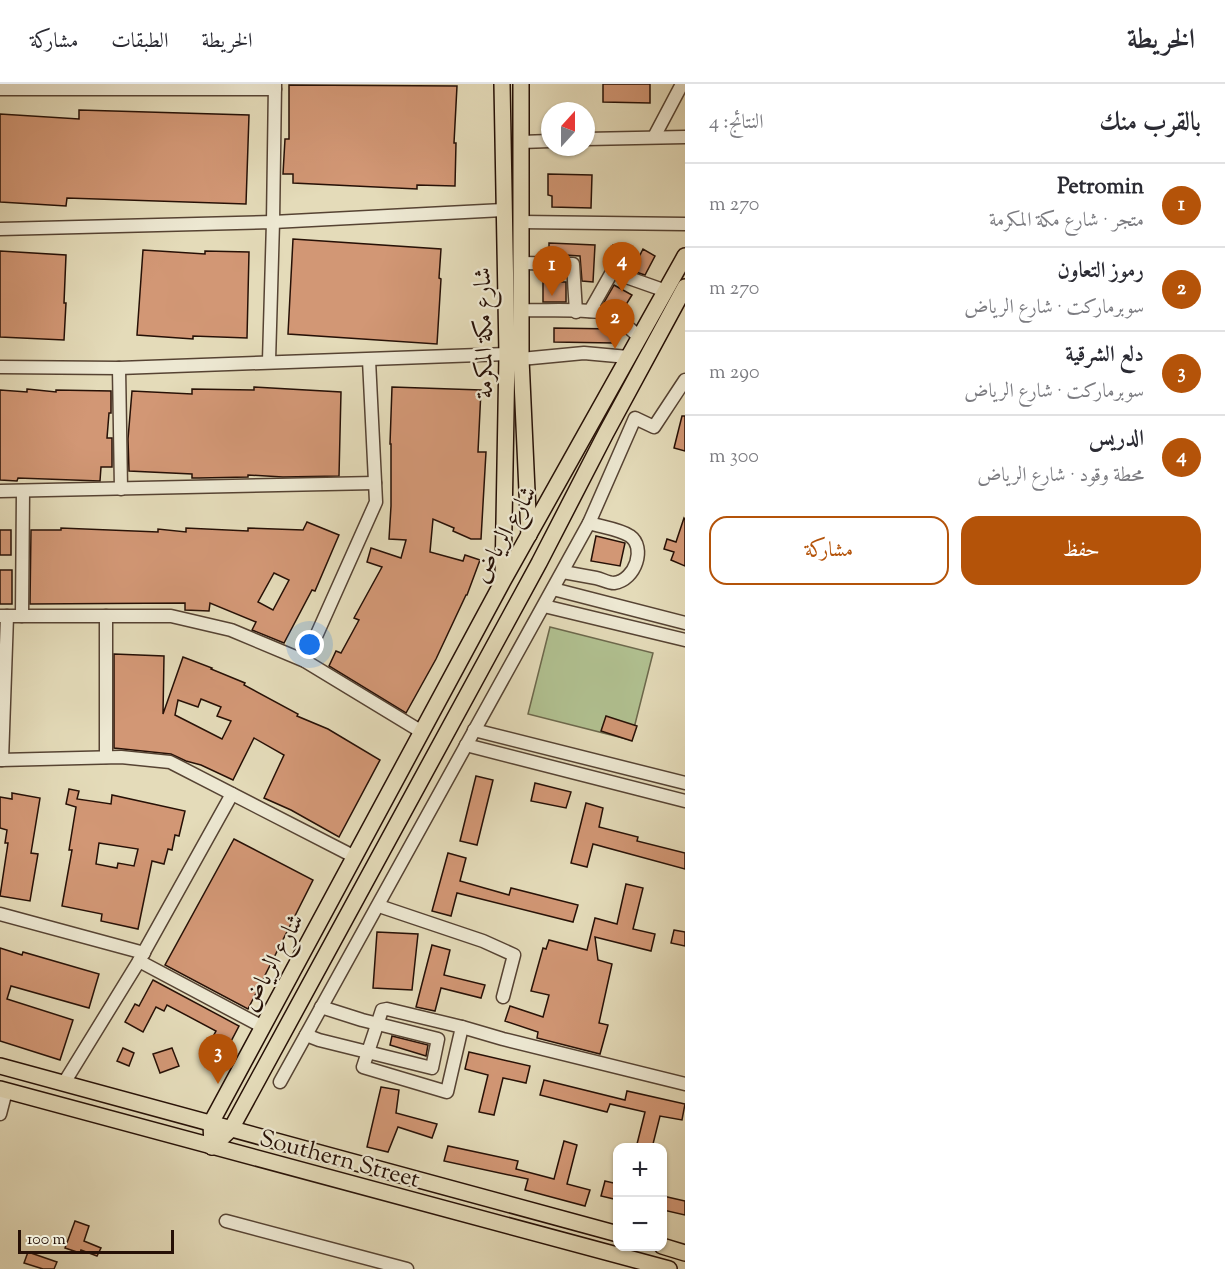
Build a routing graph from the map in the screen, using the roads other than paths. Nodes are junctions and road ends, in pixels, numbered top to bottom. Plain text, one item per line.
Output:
1 (502, 84) edge
2 (521, 84) edge
3 (682, 84) edge
4 (275, 87) edge
5 (0, 89) edge
6 (503, 134) junction
7 (654, 137) junction
8 (685, 137) edge
9 (595, 140) edge
10 (541, 143) edge
11 (521, 147) junction
12 (503, 210) junction
13 (273, 222) junction
14 (521, 222) junction
15 (685, 224) edge
16 (0, 229) edge
17 (685, 256) edge
18 (521, 263) junction
19 (685, 287) edge
20 (666, 291) junction
21 (521, 310) junction
22 (590, 311) junction
23 (576, 312) junction
24 (639, 337) junction
25 (514, 357) junction
26 (628, 357) junction
27 (369, 360) junction
28 (269, 361) junction
29 (0, 366) edge
30 (119, 368) junction
31 (685, 380) edge
32 (594, 420) junction
33 (606, 433) junction
34 (375, 483) junction
35 (121, 489) junction
36 (0, 491) edge
37 (23, 491) junction
38 (527, 492) junction
39 (553, 494) junction
40 (589, 523) junction
41 (529, 535) junction
42 (563, 572) junction
43 (503, 581) junction
44 (553, 589) junction
45 (544, 606) junction
46 (3, 616) edge
47 (22, 616) junction
48 (106, 616) junction
49 (685, 623) edge
50 (685, 640) edge
51 (305, 661) junction
52 (474, 730) junction
53 (422, 732) junction
54 (466, 745) junction
55 (106, 758) junction
56 (1, 760) edge
57 (685, 783) edge
58 (232, 794) junction
59 (685, 801) edge
60 (354, 857) junction
61 (379, 906) junction
62 (0, 915) edge
63 (142, 957) junction
64 (503, 997) dead end
65 (321, 1007) junction
66 (376, 1024) junction
67 (263, 1026) junction
68 (462, 1027) junction
69 (306, 1035) junction
70 (367, 1052) junction
71 (0, 1066) edge
72 (280, 1082) dead end
73 (64, 1083) junction
74 (685, 1084) edge
75 (3, 1090) edge
76 (0, 1114) edge
77 (211, 1123) junction
78 (231, 1129) junction
79 (212, 1147) junction
80 (226, 1221) dead end
81 (613, 1233) edge
82 (667, 1248) edge
83 (685, 1253) edge
84 (407, 1269) edge
85 (669, 1269) edge

1 - 6 main road, شارع مكة المكرمة
2 - 11 main road, شارع مكة المكرمة
3 - 7 street
4 - 5 street
4 - 13 street
6 - 11 main road
6 - 12 main road, شارع مكة المكرمة
7 - 8 street
7 - 9 street
10 - 11 street
11 - 14 main road, شارع مكة المكرمة
12 - 13 street
12 - 25 main road, شارع مكة المكرمة
13 - 16 street
13 - 28 street
14 - 15 street
14 - 18 main road, شارع مكة المكرمة
17 - 20 main road, شارع الرياض
18 - 21 main road, شارع مكة المكرمة
18 - 23 street
19 - 33 main road, شارع الرياض
20 - 22 street
20 - 24 main road, شارع الرياض
21 - 23 street
21 - 25 main road, شارع مكة المكرمة
22 - 23 street
22 - 24 street
24 - 26 main road, شارع الرياض
25 - 26 street
25 - 27 street
25 - 38 main road, شارع مكة المكرمة
25 - 43 main road, شارع مكة المكرمة
26 - 32 main road, شارع الرياض
27 - 28 street
27 - 34 street
28 - 30 street
29 - 30 street
30 - 35 street
31 - 40 street
32 - 33 main road
32 - 39 main road, شارع الرياض
33 - 78 main road, شارع الرياض
34 - 35 street
34 - 51 street
35 - 37 street
36 - 37 street
37 - 47 street
38 - 39 main road
38 - 41 main road, شارع مكة المكرمة
39 - 41 main road, شارع الرياض
40 - 42 street
40 - 42 street
41 - 43 main road, شارع الرياض
42 - 44 street
43 - 53 main road, شارع الرياض
44 - 45 street
44 - 49 street
45 - 50 street
45 - 52 street
46 - 47 street
46 - 56 street
47 - 48 street
48 - 51 street
48 - 55 street
51 - 53 street
52 - 54 street
52 - 57 street
53 - 60 main road, شارع الرياض
54 - 59 street
54 - 61 street
55 - 56 street
55 - 58 street
58 - 60 street
58 - 63 street
60 - 67 main road, شارع الرياض
61 - 64 street
61 - 65 street
62 - 63 street
63 - 67 street
63 - 73 street
65 - 66 street
65 - 69 street
66 - 68 street
66 - 70 street
66 - 70 street
67 - 77 main road, شارع الرياض
68 - 70 street
68 - 74 street
69 - 70 street
69 - 72 street
71 - 73 main road, Southern Street
73 - 77 main road, Southern Street
75 - 76 street
75 - 79 main road, Southern Street
77 - 78 main road, Southern Street
77 - 79 main road
78 - 79 main road, شارع الرياض
78 - 81 main road, Southern Street
79 - 85 main road, Southern Street
80 - 84 street
82 - 83 main road

